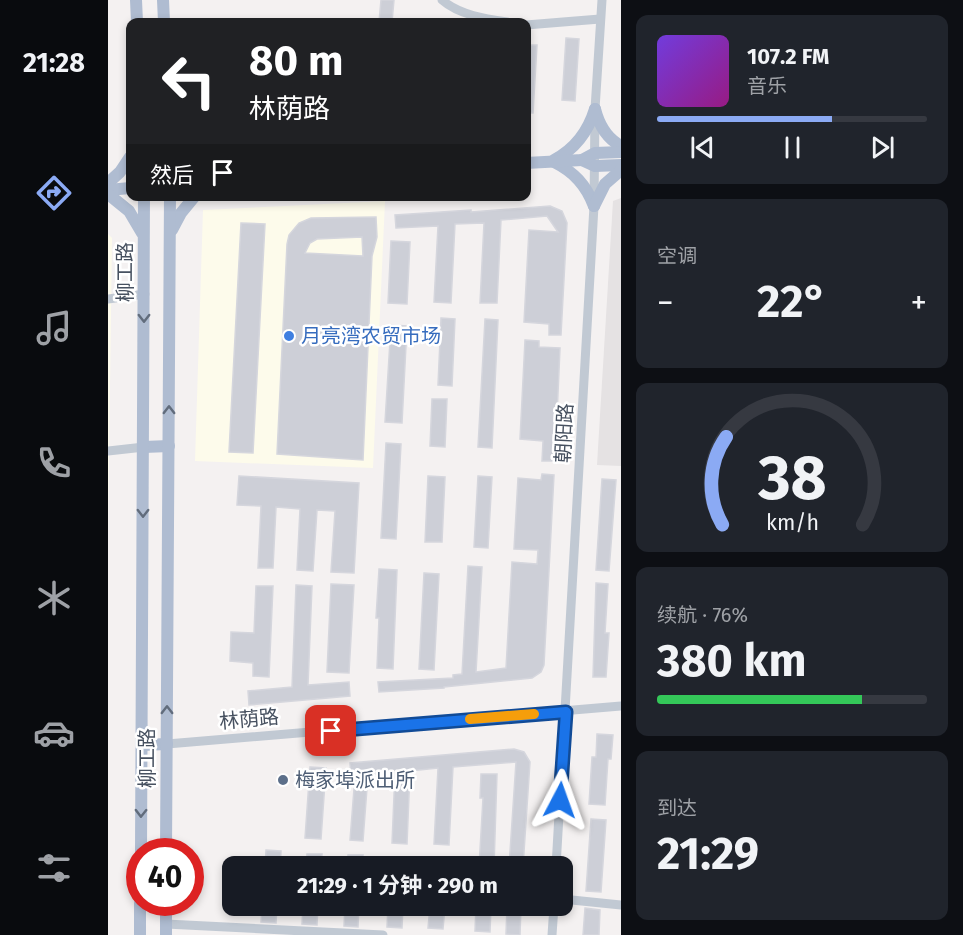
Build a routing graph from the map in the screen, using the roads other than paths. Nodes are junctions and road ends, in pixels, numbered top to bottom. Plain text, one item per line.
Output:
1 (135, 0) edge
2 (163, 0) edge
3 (442, 0) edge
4 (602, 0) edge
5 (137, 18) edge
6 (164, 18) edge
7 (481, 18) edge
8 (600, 19) junction
9 (531, 25) edge
10 (595, 110) junction
11 (621, 146) edge
12 (621, 152) edge
13 (595, 160) junction
14 (553, 161) junction
15 (126, 163) edge
16 (531, 163) edge
17 (621, 165) edge
18 (621, 170) edge
19 (108, 183) edge
20 (126, 188) edge
21 (108, 189) edge
22 (108, 194) edge
23 (144, 201) edge
24 (171, 201) edge
25 (191, 201) edge
26 (594, 206) junction
27 (170, 234) junction
28 (145, 244) junction
29 (145, 294) junction
30 (108, 298) edge
31 (169, 446) junction
32 (144, 447) junction
33 (108, 451) edge
34 (621, 706) edge
35 (566, 712) junction
36 (167, 744) junction
37 (142, 745) junction
38 (141, 838) edge
39 (166, 838) edge
40 (557, 856) edge
41 (573, 900) edge
42 (621, 905) edge
43 (140, 916) edge
44 (553, 916) edge
45 (166, 929) edge
46 (140, 935) edge
47 (382, 935) edge
48 (552, 935) edge

1 - 5 main road
2 - 6 main road
3 - 7 street
4 - 8 street, 朝阳路
8 - 9 street
8 - 10 street, 朝阳路
10 - 11 main road
10 - 13 street, 朝阳路
10 - 14 main road
12 - 13 main road
13 - 14 main road
13 - 17 main road
13 - 26 street, 朝阳路
14 - 16 main road
14 - 26 main road
15 - 19 main road
18 - 26 main road
20 - 21 main road
22 - 28 main road
23 - 28 main road, 柳工路
24 - 27 main road, 柳工路
25 - 27 main road
26 - 35 street, 朝阳路
31 -> 27 main road, 柳工路
28 - 29 main road, 柳工路
29 - 30 street
29 -> 32 main road, 柳工路
31 - 32 main road
36 -> 31 main road, 柳工路
32 - 33 street
32 -> 37 main road, 柳工路
34 - 35 street, 林荫路
35 - 36 street, 林荫路
35 - 40 street, 朝阳路
36 - 37 main road
36 - 39 main road, 柳工路
37 -> 38 main road, 柳工路
41 - 42 street
43 - 46 main road
44 - 48 street
45 - 47 street

